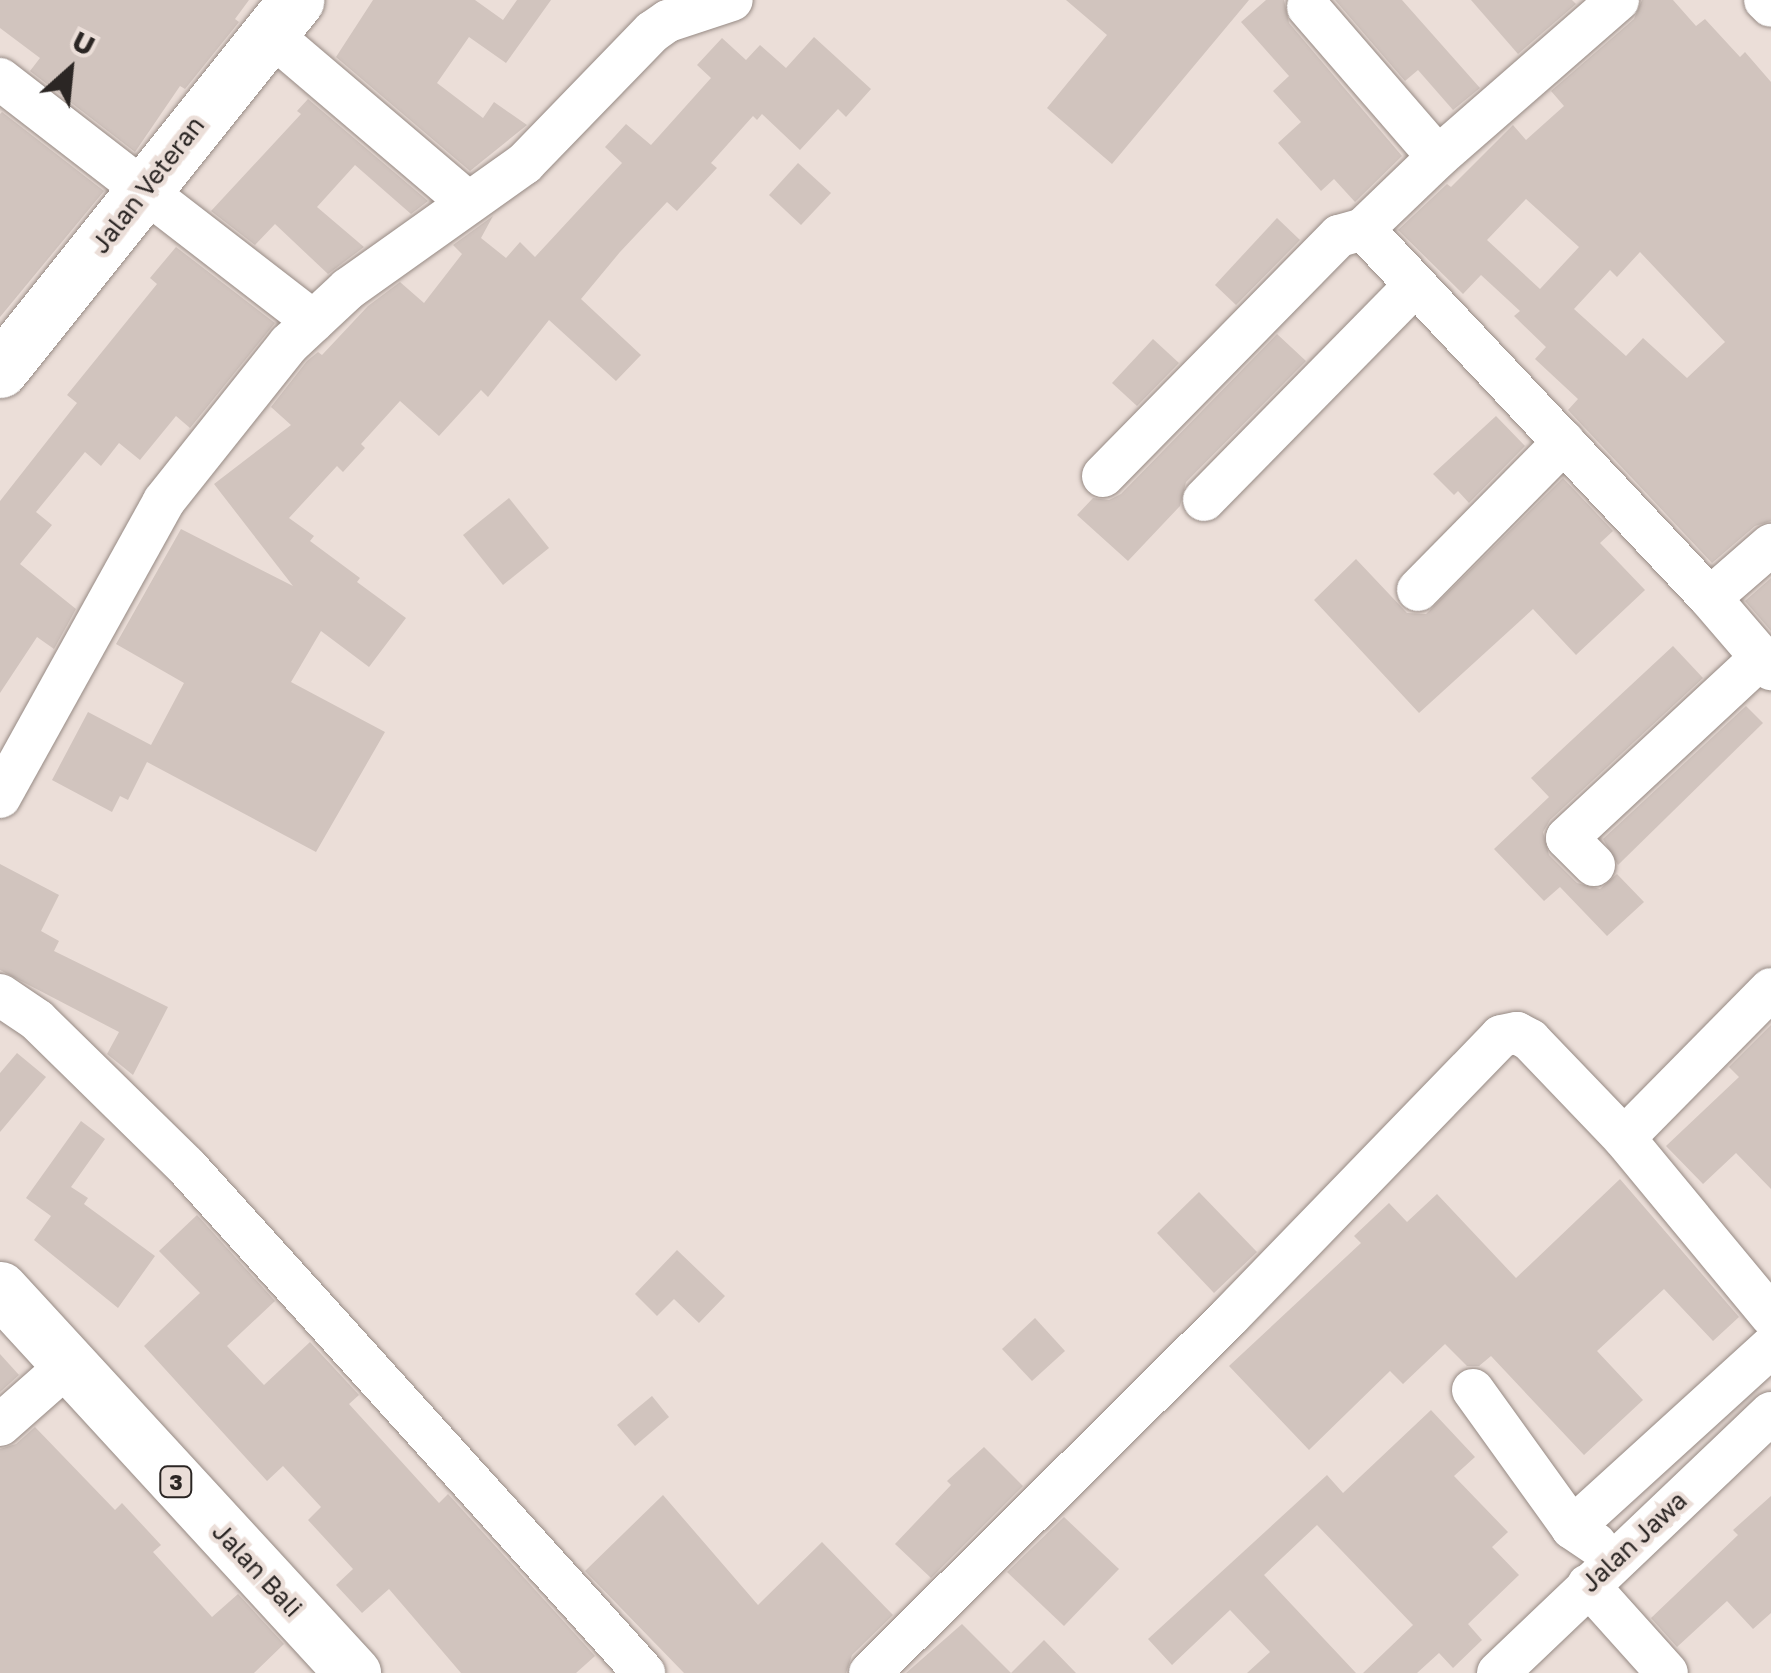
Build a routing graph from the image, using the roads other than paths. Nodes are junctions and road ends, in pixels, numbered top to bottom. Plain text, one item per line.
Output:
1 (732, 0) edge
2 (1618, 0) edge
3 (1765, 0) edge
4 (1771, 6) edge
5 (1308, 7) dead end
6 (282, 16) edge
7 (0, 79) edge
8 (1438, 156) junction
9 (146, 190) junction
10 (458, 194) junction
11 (1362, 229) junction
12 (1414, 286) junction
13 (300, 312) junction
14 (0, 370) edge
15 (1564, 442) junction
16 (1104, 476) dead end
17 (1204, 500) dead end
18 (1771, 545) edge
19 (1418, 590) dead end
20 (1710, 598) junction
21 (1766, 663) edge
22 (0, 798) edge
23 (1594, 865) dead end
24 (1771, 989) edge
25 (0, 995) edge
26 (1624, 1138) junction
27 (0, 1289) edge
28 (1771, 1316) edge
29 (1771, 1348) edge
30 (68, 1366) junction
31 (1473, 1390) dead end
32 (1771, 1413) edge
33 (0, 1425) edge
34 (1572, 1528) junction
35 (1603, 1571) junction
36 (354, 1673) edge
37 (644, 1673) edge
38 (870, 1673) edge
39 (1498, 1673) edge
40 (1667, 1673) edge

1 - 10 street
2 - 8 street
3 - 4 street
5 - 8 street
6 - 9 main road, Jalan Veteran
6 - 10 street
7 - 9 street
8 - 11 street
9 - 13 street
9 - 14 main road, Jalan Veteran
10 - 13 street
11 - 12 street
11 - 16 street
12 - 15 street
12 - 17 street
13 - 22 street
15 - 19 street
15 - 20 street
18 - 20 street
20 - 21 street
21 - 23 street
24 - 26 street
25 - 37 street
26 - 28 street
26 - 38 street
27 - 30 main road, Jalan Bali / 3
29 - 34 street
30 - 33 street
30 - 36 main road, Jalan Bali / 3
31 - 34 street
32 - 35 street, Jalan Jawa
34 - 35 street
35 - 39 street, Jalan Jawa
35 - 40 street

